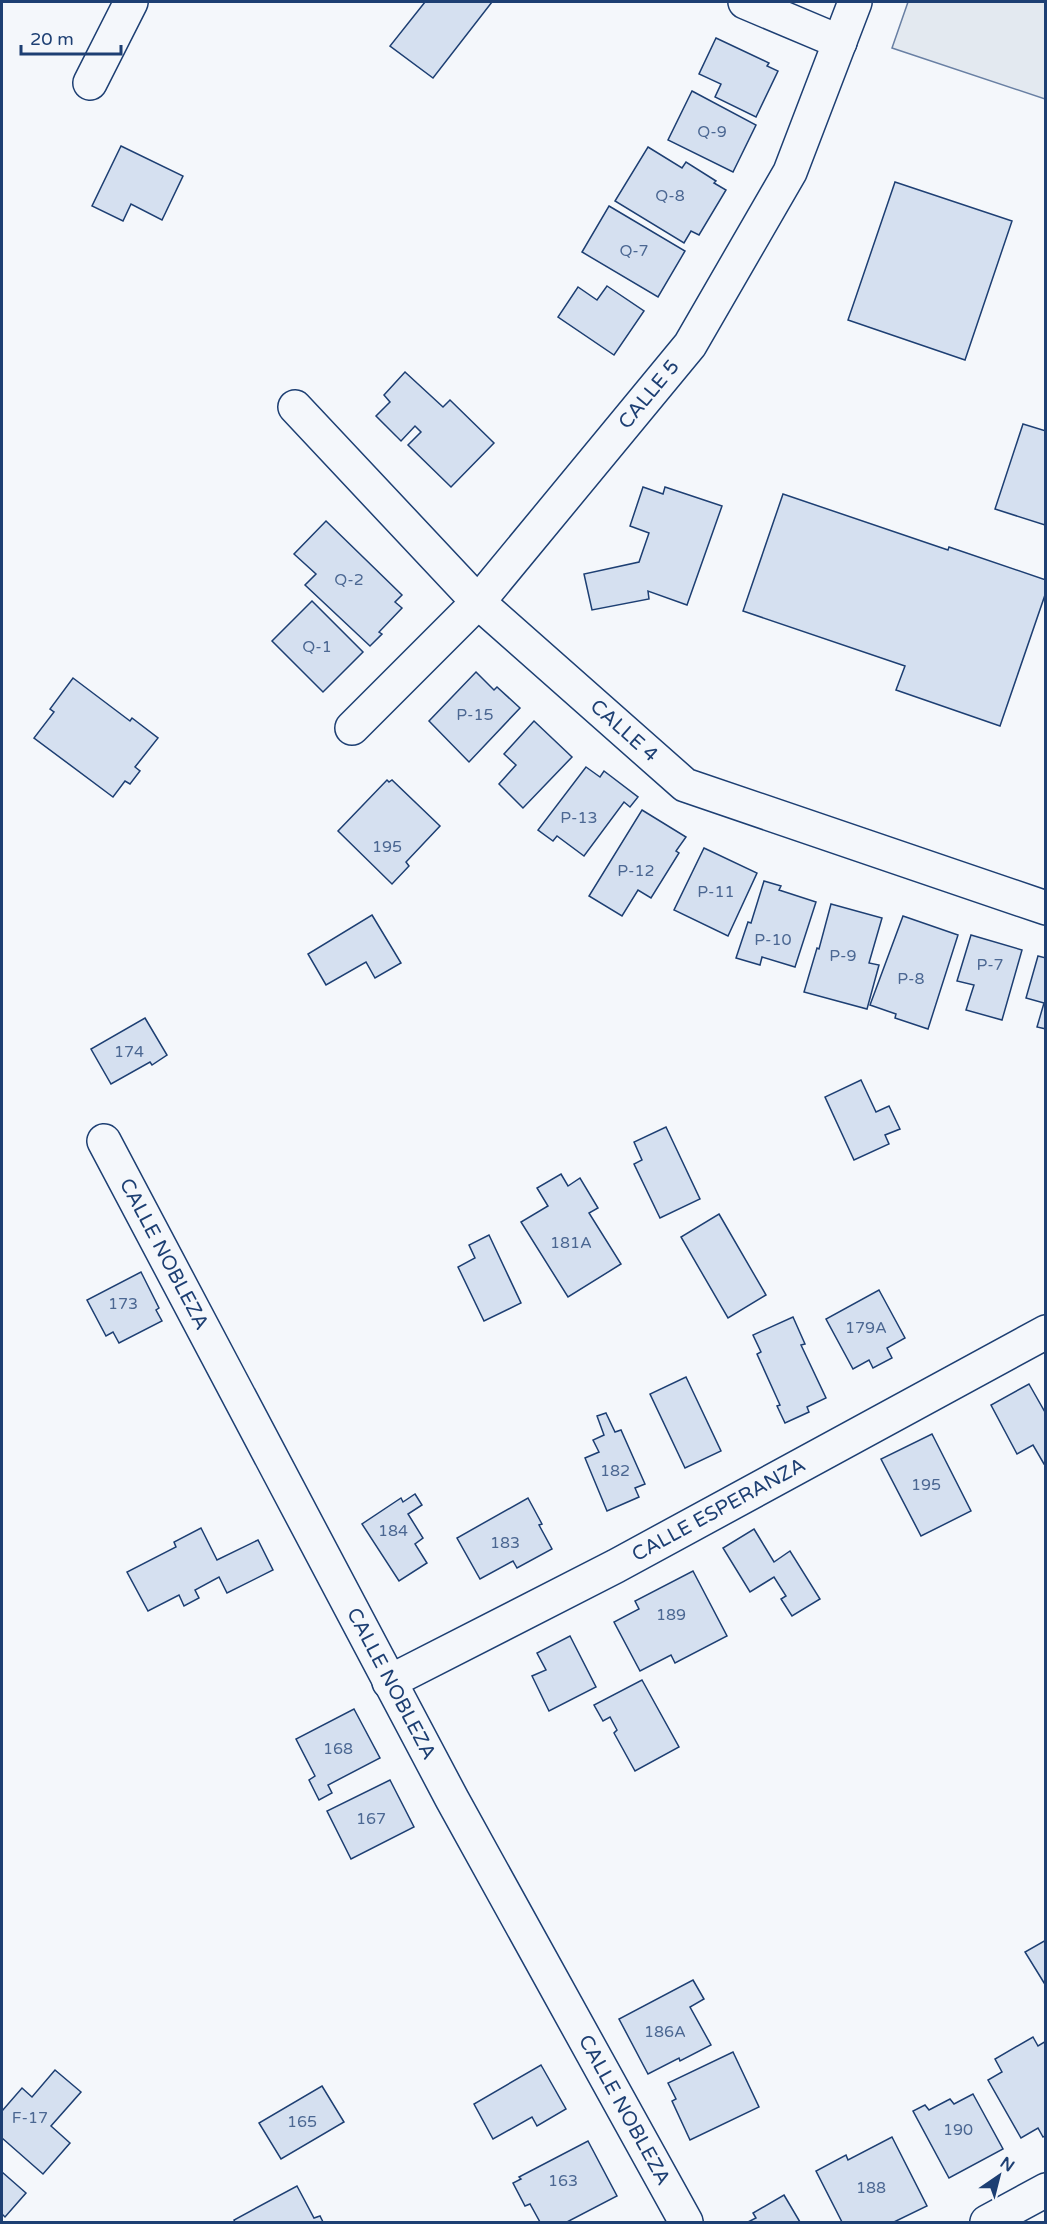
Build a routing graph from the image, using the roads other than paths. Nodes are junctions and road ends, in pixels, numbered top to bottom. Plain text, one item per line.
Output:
1 (131, 2) edge
2 (745, 2) edge
3 (855, 2) edge
4 (840, 42) junction
5 (90, 83) dead end
6 (295, 407) dead end
7 (478, 602) junction
8 (352, 728) dead end
9 (1046, 908) edge
10 (104, 1141) dead end
11 (1046, 1332) edge
12 (389, 1682) junction
13 (1046, 2190) edge
14 (686, 2223) edge
15 (987, 2223) edge

1 - 5 street
2 - 4 street
3 - 4 street, CALLE 5
4 - 7 street, CALLE 5
6 - 7 street, CALLE 4
7 - 8 street, CALLE 5
7 - 9 street, CALLE 4
10 - 12 street, CALLE NOBLEZA
11 - 12 street, CALLE ESPERANZA
12 - 14 street, CALLE NOBLEZA
13 - 15 street

